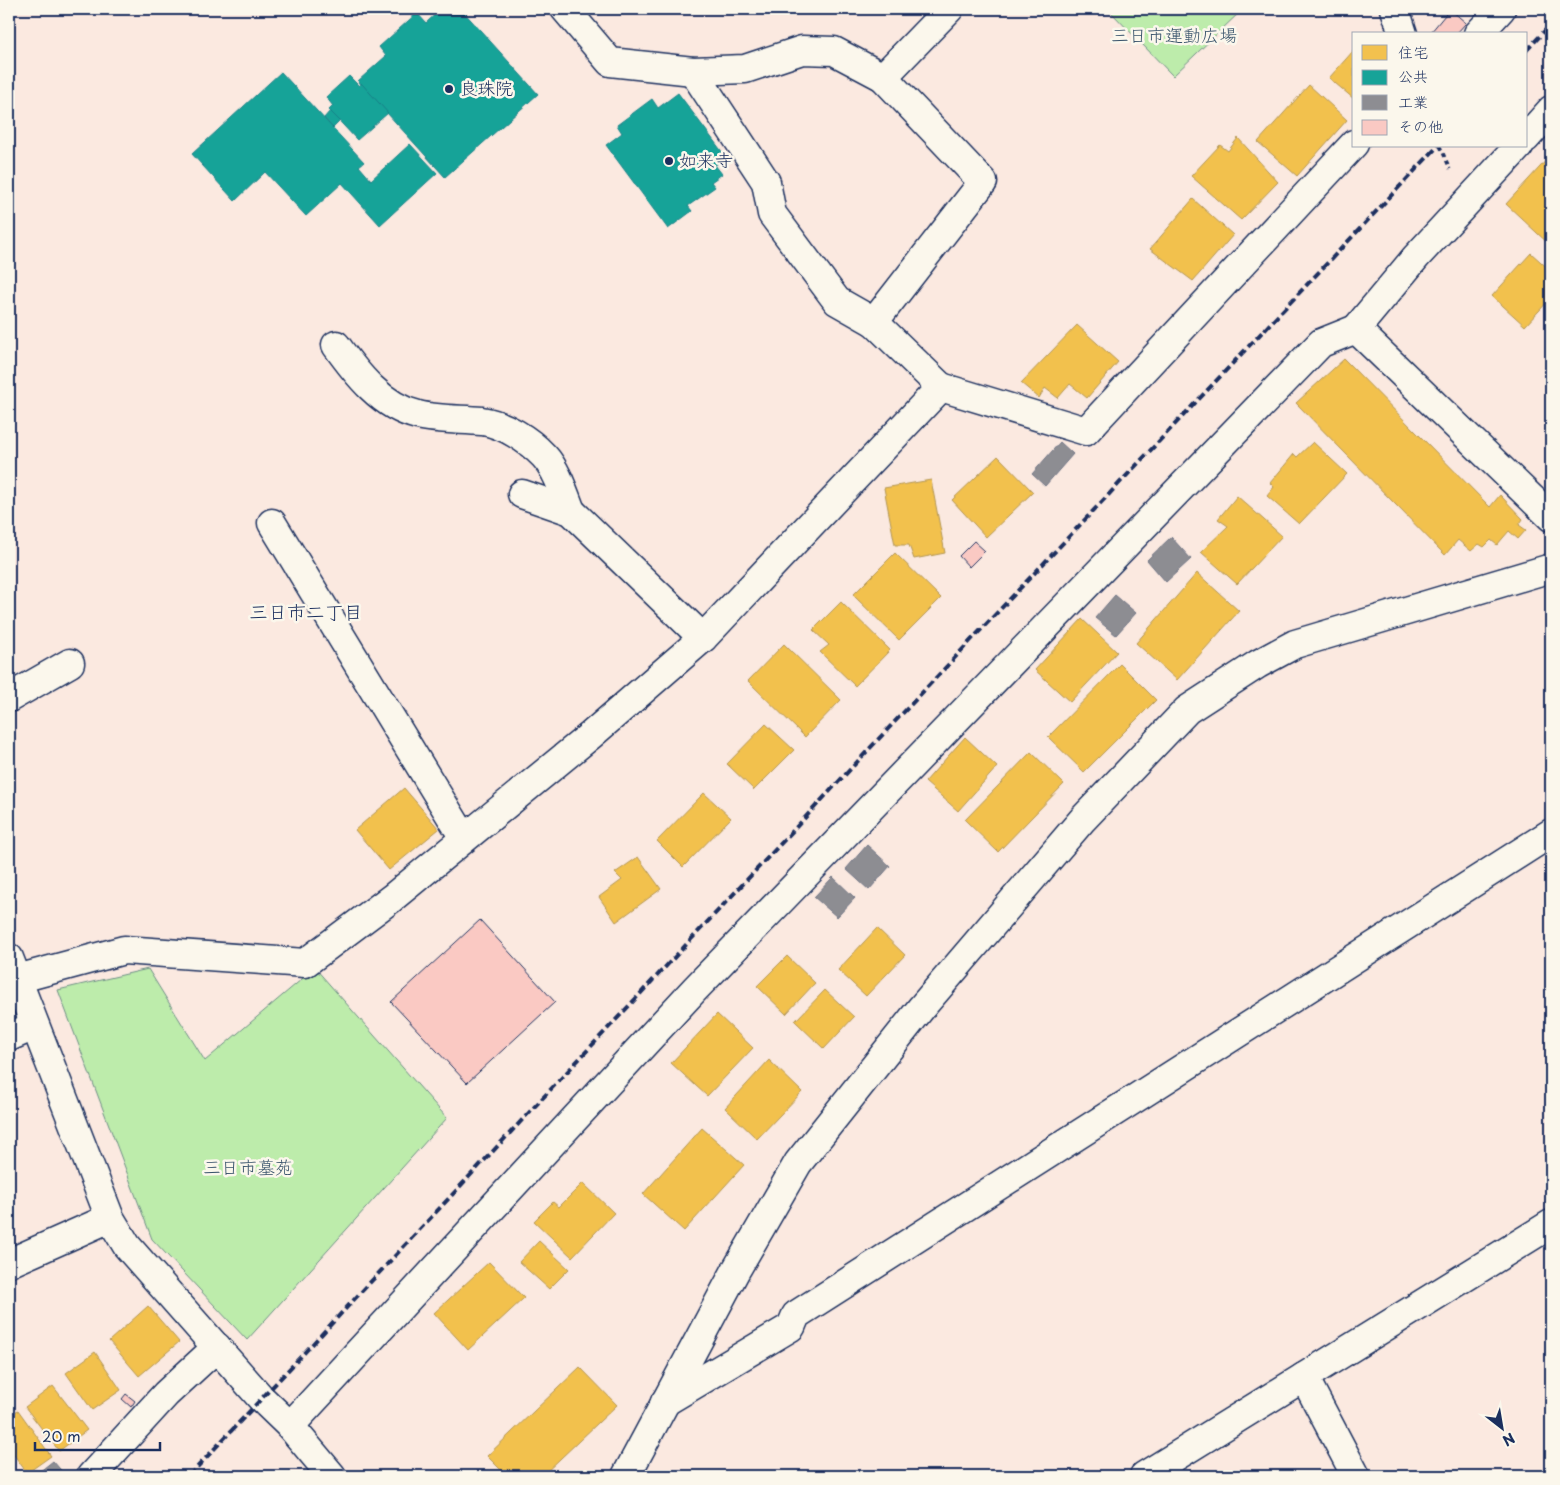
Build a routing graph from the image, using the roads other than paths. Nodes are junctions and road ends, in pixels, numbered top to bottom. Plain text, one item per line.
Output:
1 (565, 9) edge
2 (950, 9) edge
3 (1395, 9) edge
4 (1501, 9) edge
5 (1402, 32) edge
6 (1480, 32) edge
7 (693, 71) junction
8 (882, 76) junction
9 (1551, 110) edge
10 (1528, 136) edge
11 (1352, 146) edge
12 (1517, 148) edge
13 (874, 322) junction
14 (1356, 329) junction
15 (336, 345) dead end
16 (941, 387) junction
17 (522, 494) dead end
18 (571, 511) junction
19 (1551, 517) edge
20 (272, 523) dead end
21 (1551, 568) edge
22 (703, 638) junction
23 (70, 663) dead end
24 (9, 698) edge
25 (1551, 833) edge
26 (464, 838) junction
27 (13, 968) edge
28 (34, 1026) junction
29 (9, 1037) edge
30 (110, 1218) junction
31 (1551, 1224) edge
32 (9, 1263) edge
33 (217, 1347) junction
34 (1304, 1377) junction
35 (664, 1402) junction
36 (290, 1426) junction
37 (91, 1476) edge
38 (332, 1476) edge
39 (626, 1476) edge
40 (1144, 1476) edge
41 (1356, 1476) edge

1 - 7 street
2 - 8 street
3 - 5 street
4 - 6 street
7 - 8 street
7 - 13 street
8 - 13 street
9 - 10 street
11 - 16 street
12 - 14 street
13 - 16 street
14 - 19 street
14 - 36 street
15 - 18 street
16 - 22 street
17 - 18 street
18 - 22 street
20 - 26 street
21 - 35 street
22 - 26 street
23 - 24 street
25 - 35 street
26 - 27 street
27 - 28 street
28 - 29 street
28 - 30 street
30 - 32 street
30 - 33 street
31 - 34 street
33 - 36 street
33 - 37 street
34 - 40 street
34 - 41 street
35 - 39 street
36 - 38 street

